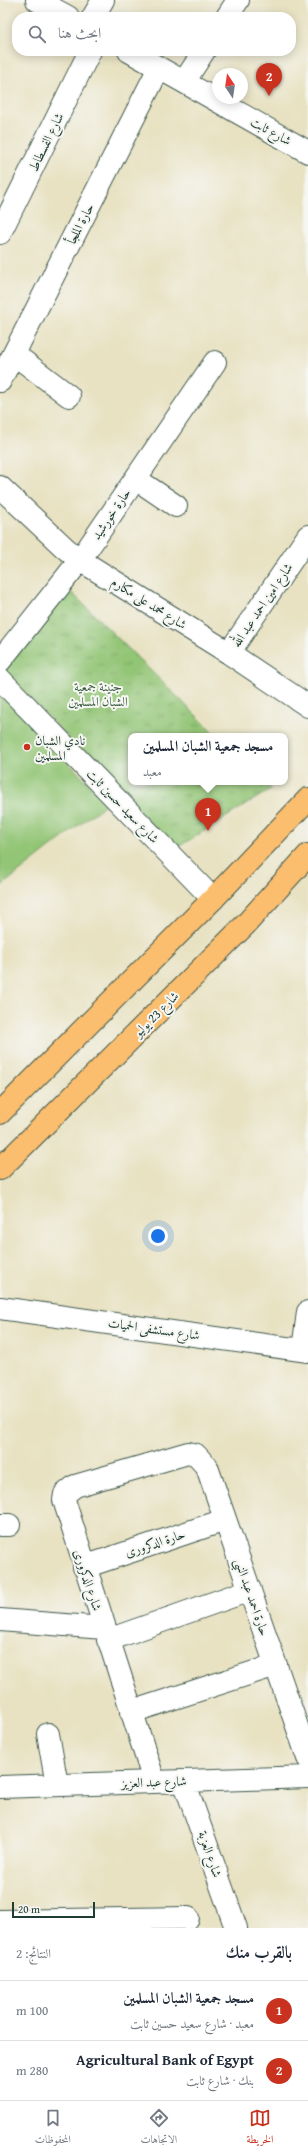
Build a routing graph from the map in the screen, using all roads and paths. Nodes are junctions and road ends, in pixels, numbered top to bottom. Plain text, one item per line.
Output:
1 (38, 0) edge
2 (103, 0) edge
3 (238, 0) edge
4 (59, 12) edge
5 (96, 12) edge
6 (230, 12) edge
7 (88, 56) edge
8 (138, 56) edge
9 (201, 56) edge
10 (159, 68) junction
11 (184, 82) junction
12 (308, 152) edge
13 (0, 233) edge
14 (14, 354) junction
15 (215, 362) dead end
16 (0, 381) edge
17 (69, 396) dead end
18 (136, 479) junction
19 (0, 487) edge
20 (176, 506) dead end
21 (308, 536) edge
22 (80, 560) junction
23 (230, 653) junction
24 (0, 661) edge
25 (0, 679) edge
26 (308, 706) edge
27 (308, 799) edge
28 (308, 855) edge
29 (213, 899) junction
30 (0, 1113) edge
31 (0, 1169) edge
32 (0, 1308) edge
33 (308, 1312) edge
34 (306, 1350) edge
35 (180, 1454) joint
36 (225, 1520) junction
37 (84, 1567) junction
38 (250, 1590) junction
39 (0, 1620) edge
40 (106, 1634) junction
41 (276, 1665) junction
42 (131, 1712) junction
43 (48, 1734) dead end
44 (308, 1758) edge
45 (308, 1777) edge
46 (154, 1781) junction
47 (184, 1781) junction
48 (57, 1785) junction
49 (0, 1787) edge
50 (188, 1918) dead end
51 (4, 1924) edge
52 (236, 1928) edge

1 - 4 street
2 - 5 street
3 - 6 street
7 - 13 street, شارع الفسطاط
8 - 10 street, شارع ثابت
9 - 11 street
10 - 11 street, شارع ثابت
10 - 14 street, حارة الملجأ
11 - 12 street, شارع ثابت
14 - 16 street, حارة الملجأ
14 - 17 street
15 - 18 street, حارة خورشيد
18 - 20 street
18 - 22 street, حارة خورشيد
19 - 22 street, شارع محمد على مكارم
21 - 23 street, شارع امين احمد عبد الله
22 - 23 street, شارع محمد على مكارم
22 - 24 street, حارة خورشيد
23 - 26 street, شارع محمد على مكارم
25 - 29 street, شارع سعيد حسين ثابت
27 - 29 main road
28 - 31 main road, شارع 23 يوليو
29 - 30 main road
32 - 34 street, شارع مستشفى الحميات
33 - 34 street
35 - 36 street, حارة احمد عبد النبى
35 - 37 street, شارع الدكرورى
36 - 37 street, حارة الدكرورى
36 - 38 street, حارة احمد عبد النبى
37 - 40 street, شارع الدكرورى
38 - 40 street
38 - 41 street, حارة احمد عبد النبى
39 - 40 street
40 - 42 street, شارع الدكرورى
41 - 42 street
41 - 44 street, حارة احمد عبد النبى
42 - 46 street, شارع الدكرورى
43 - 48 street
45 - 47 street, شارع عبد العزيز
46 - 47 street, شارع عبد العزيز
46 - 48 street, شارع عبد العزيز
47 - 52 street, شارع العزبة
48 - 49 street, شارع عبد العزيز
50 - 51 street

